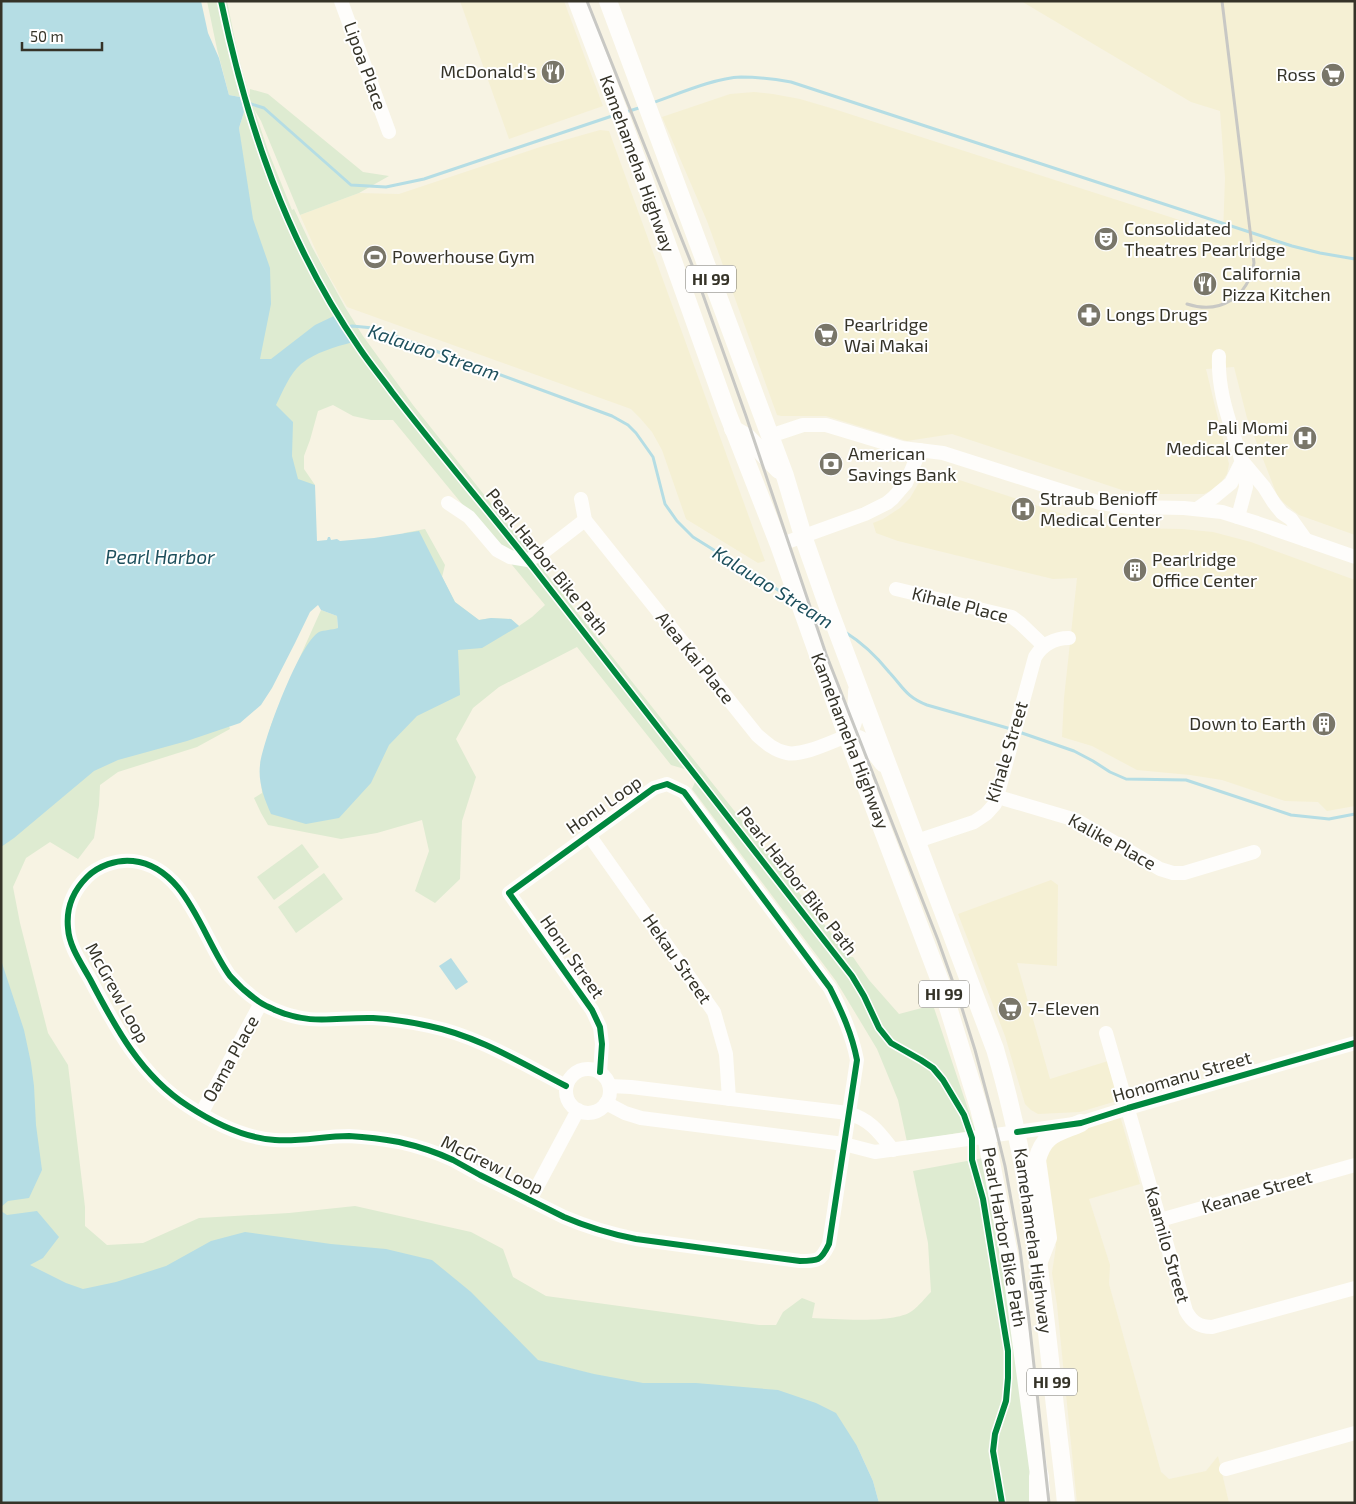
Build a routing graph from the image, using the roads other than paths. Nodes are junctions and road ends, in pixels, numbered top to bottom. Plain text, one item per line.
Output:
1 (341, 1) edge
2 (577, 1) edge
3 (608, 1) edge
4 (389, 132) dead end
5 (1219, 356) dead end
6 (727, 412) junction
7 (733, 429) junction
8 (770, 436) junction
9 (920, 450) junction
10 (1242, 461) junction
11 (785, 476) junction
12 (582, 500) dead end
13 (448, 503) dead end
14 (1198, 509) junction
15 (1238, 517) junction
16 (585, 520) junction
17 (803, 536) junction
18 (1306, 540) junction
19 (779, 545) junction
20 (1355, 557) edge
21 (896, 589) dead end
22 (1069, 638) dead end
23 (1044, 646) junction
24 (856, 682) junction
25 (847, 736) junction
26 (893, 775) junction
27 (998, 797) junction
28 (589, 835) junction
29 (918, 840) junction
30 (1254, 852) dead end
31 (508, 893) joint
32 (261, 1003) junction
33 (1106, 1034) dead end
34 (1355, 1043) edge
35 (600, 1072) junction
36 (566, 1086) junction
37 (610, 1086) junction
38 (729, 1099) junction
39 (606, 1103) junction
40 (1128, 1108) junction
41 (578, 1110) junction
42 (848, 1113) junction
43 (200, 1114) junction
44 (1081, 1123) junction
45 (1017, 1132) junction
46 (986, 1136) junction
47 (844, 1144) junction
48 (893, 1150) junction
49 (1355, 1165) edge
50 (530, 1200) junction
51 (1160, 1220) junction
52 (1039, 1262) junction
53 (1355, 1288) edge
54 (1355, 1433) edge
55 (1226, 1469) dead end
56 (1039, 1476) joint
57 (1041, 1503) edge
58 (1066, 1503) edge

1 - 4 street, Lipoa Place
2 - 6 main road, Kamehameha Highway / HI 99
3 - 8 main road, Kamehameha Highway / HI 99
5 - 10 street
6 - 7 main road, Kamehameha Highway / HI 99
6 - 8 main road
7 - 11 main road
7 - 19 main road, Kamehameha Highway / HI 99
8 - 9 street
8 - 11 main road, Kamehameha Highway / HI 99
9 - 14 street
9 - 17 street
10 - 14 street
10 - 15 street
10 - 18 street
11 - 17 main road, Kamehameha Highway / HI 99
12 - 16 street
13 - 16 street
14 - 15 street
15 - 18 street
16 - 25 street, Aiea Kai Place
17 - 19 street
17 - 24 main road, Kamehameha Highway / HI 99
18 - 20 street
19 - 25 main road, Kamehameha Highway / HI 99
21 - 23 street, Kihale Place
22 - 23 street
23 - 27 street, Kihale Street
24 - 25 main road
24 - 26 main road, Kamehameha Highway / HI 99
25 - 26 main road
25 - 46 main road, Kamehameha Highway / HI 99
26 - 29 main road, Kamehameha Highway / HI 99
27 - 29 street, Kihale Street
27 - 30 street, Kalike Place
28 - 31 street, Honu Loop
28 - 38 street, Hekau Street
28 - 42 street, Honu Loop
29 - 45 main road, Kamehameha Highway / HI 99
31 - 35 street, Honu Street
32 - 36 street, McGrew Loop
32 - 43 street, Oama Place
32 - 43 street, McGrew Loop
33 - 40 street, Kaamilo Street
34 - 40 street, Honomanu Street
35 - 36 street
35 - 37 street
36 - 41 street
37 - 38 street
37 - 39 street
38 - 42 street
39 - 41 street
39 - 47 street
40 - 44 street, Honomanu Street
40 - 51 street, Kaamilo Street
41 - 50 street
42 - 47 street, Honu Loop
42 - 48 street
43 - 50 street, McGrew Loop
44 - 45 street, Honomanu Street
44 - 52 main road
45 - 46 street, Honomanu Street
45 - 52 main road, Kamehameha Highway / HI 99
46 - 48 street
46 - 56 main road, Kamehameha Highway / HI 99
47 - 48 street
47 - 50 street, McGrew Loop
49 - 51 street, Keanae Street
51 - 53 street, Kaamilo Street
52 - 58 main road, Kamehameha Highway / HI 99
54 - 55 street
56 - 57 highway

